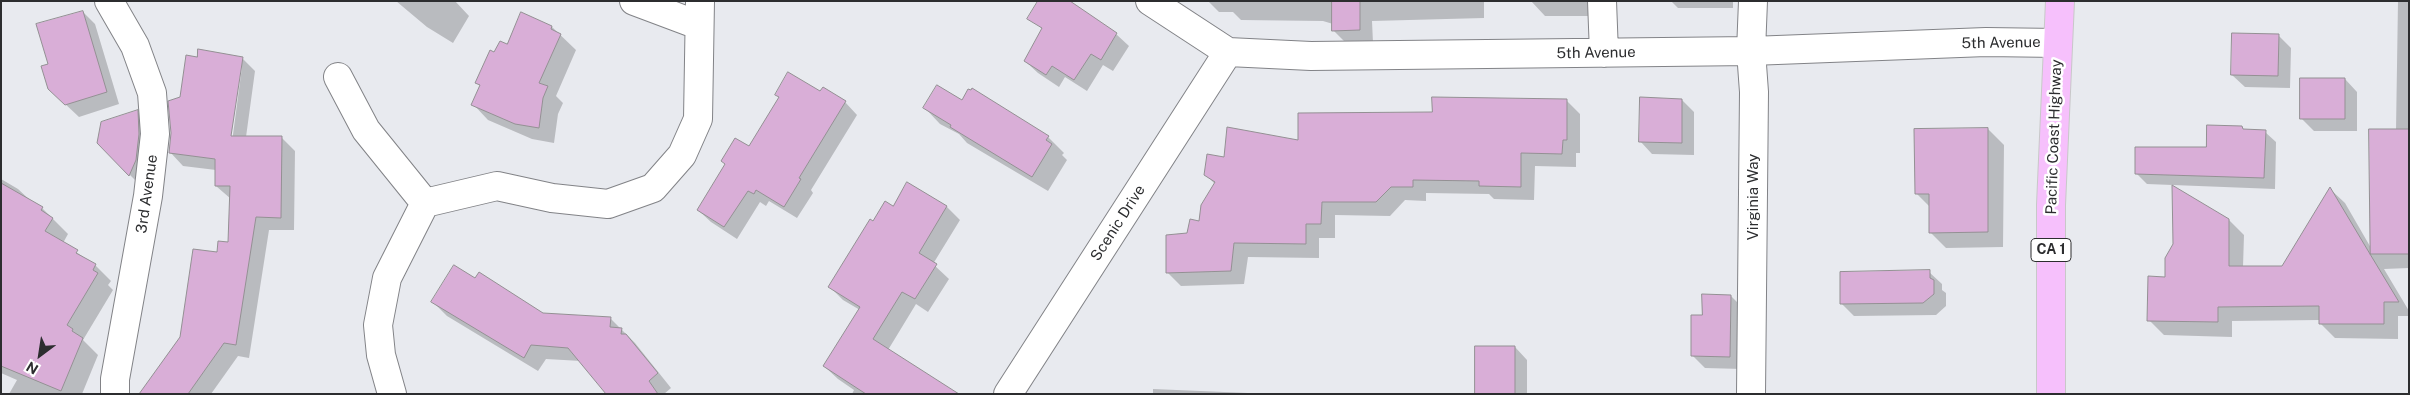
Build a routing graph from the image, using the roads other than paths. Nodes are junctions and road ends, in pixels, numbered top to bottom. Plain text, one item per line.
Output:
1 (109, 1) edge
2 (634, 1) edge
3 (1150, 1) edge
4 (1602, 1) edge
5 (1752, 1) edge
6 (2060, 1) edge
7 (699, 13) edge
8 (2058, 43) junction
9 (1751, 51) junction
10 (1228, 52) junction
11 (1604, 53) junction
12 (338, 77) dead end
13 (426, 203) junction
14 (115, 394) edge
15 (392, 394) edge
16 (1008, 394) edge
17 (1751, 394) edge
18 (2052, 394) edge

1 - 14 street, 3rd Avenue
2 - 7 street
3 - 10 street
4 - 11 street
5 - 9 street, Virginia Way
6 - 8 highway, Pacific Coast Highway / CA 1
7 - 13 street
8 - 9 street, 5th Avenue
8 - 18 highway, Pacific Coast Highway / CA 1
9 - 11 street, 5th Avenue
9 - 17 street, Virginia Way
10 - 11 street, 5th Avenue
10 - 16 street, Scenic Drive
12 - 13 street
13 - 15 street

